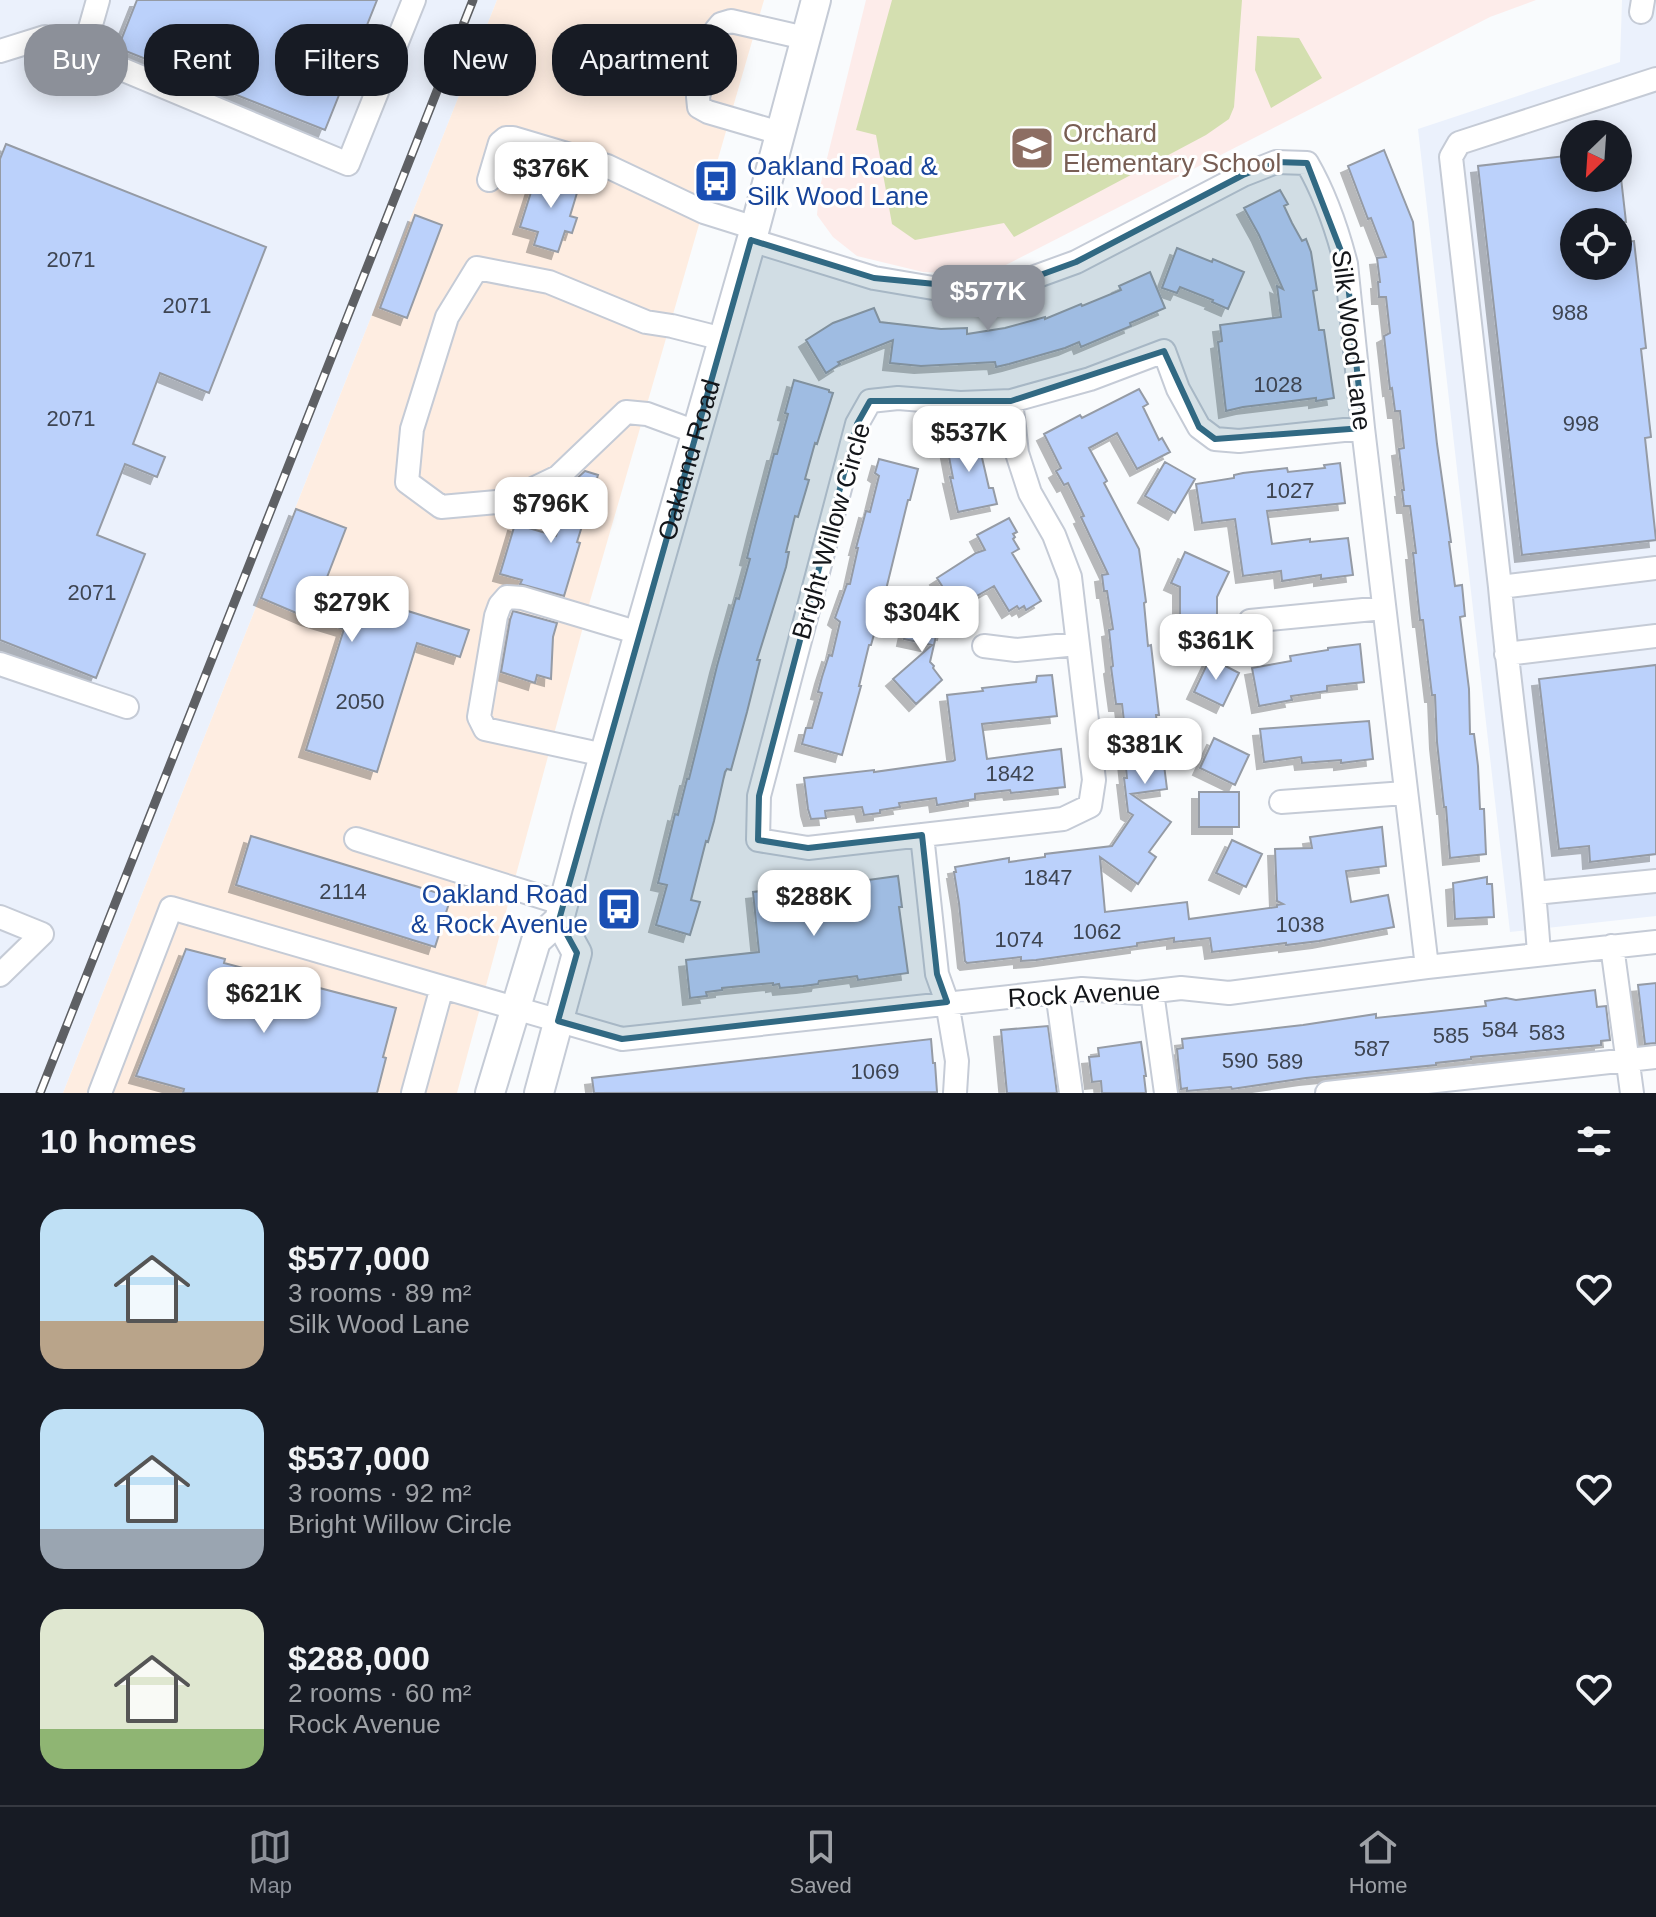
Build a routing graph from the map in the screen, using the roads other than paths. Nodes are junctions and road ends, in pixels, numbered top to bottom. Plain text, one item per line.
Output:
1 (98, 0) edge
2 (414, 0) edge
3 (816, 0) edge
4 (91, 24) edge
5 (805, 38) junction
6 (24, 44) edge
7 (0, 51) edge
8 (128, 72) edge
9 (1656, 79) edge
10 (780, 133) junction
11 (489, 180) dead end
12 (753, 234) junction
13 (723, 339) junction
14 (1011, 401) junction
15 (1363, 428) junction
16 (696, 432) junction
17 (1656, 568) edge
18 (1500, 587) junction
19 (1384, 608) junction
20 (1250, 621) dead end
21 (639, 633) junction
22 (1656, 636) edge
23 (1077, 644) junction
24 (984, 646) dead end
25 (1506, 654) junction
26 (0, 664) edge
27 (127, 707) dead end
28 (604, 755) junction
29 (1405, 793) junction
30 (1281, 802) dead end
31 (922, 835) junction
32 (356, 839) dead end
33 (1656, 881) edge
34 (1535, 893) junction
35 (562, 912) junction
36 (0, 917) edge
37 (1656, 942) edge
38 (1612, 946) junction
39 (1539, 954) junction
40 (1427, 967) junction
41 (0, 975) edge
42 (442, 987) junction
43 (1057, 992) junction
44 (1152, 992) junction
45 (947, 1002) junction
46 (515, 1009) junction
47 (558, 1021) junction
48 (1656, 1057) edge
49 (1627, 1059) junction
50 (100, 1093) edge
51 (413, 1093) edge
52 (490, 1093) edge
53 (539, 1093) edge
54 (955, 1093) edge
55 (1071, 1093) edge
56 (1166, 1093) edge
57 (1327, 1093) edge
58 (1632, 1093) edge

1 - 4 street
2 - 8 street
3 - 5 main road, Oakland Road
5 - 10 main road, Oakland Road
5 - 10 street
6 - 7 street
9 - 18 street
10 - 12 main road, Oakland Road
11 - 12 street
12 - 13 main road, Oakland Road
12 - 15 street, Silk Wood Lane
13 - 16 main road, Oakland Road
13 - 16 street
14 - 15 street
14 - 23 street, Bright Willow Circle
14 - 31 street, Bright Willow Circle
15 - 19 street, Silk Wood Lane
16 - 21 main road, Oakland Road
17 - 18 street
18 - 25 street
19 - 20 street
19 - 29 street, Silk Wood Lane
21 - 28 main road, Oakland Road
21 - 28 street
22 - 25 street
23 - 24 street
23 - 31 street, Bright Willow Circle
25 - 34 street
26 - 27 street
28 - 35 main road, Oakland Road
29 - 30 street
29 - 40 street, Silk Wood Lane
31 - 45 street
32 - 35 street
33 - 34 street
34 - 39 street
35 - 46 main road, Oakland Road
35 - 47 main road
36 - 41 street
37 - 38 street, Rock Avenue
38 - 39 street, Rock Avenue
38 - 49 street
39 - 40 street, Rock Avenue
40 - 44 street, Rock Avenue
42 - 46 street, Rock Avenue
42 - 50 street, Rock Avenue
42 - 51 street
43 - 44 street, Rock Avenue
43 - 45 street, Rock Avenue
43 - 55 street
44 - 56 street
45 - 47 street, Rock Avenue
45 - 54 street
46 - 47 street, Rock Avenue
46 - 52 main road, Oakland Road
47 - 53 main road
48 - 49 street
49 - 57 street
49 - 58 street

